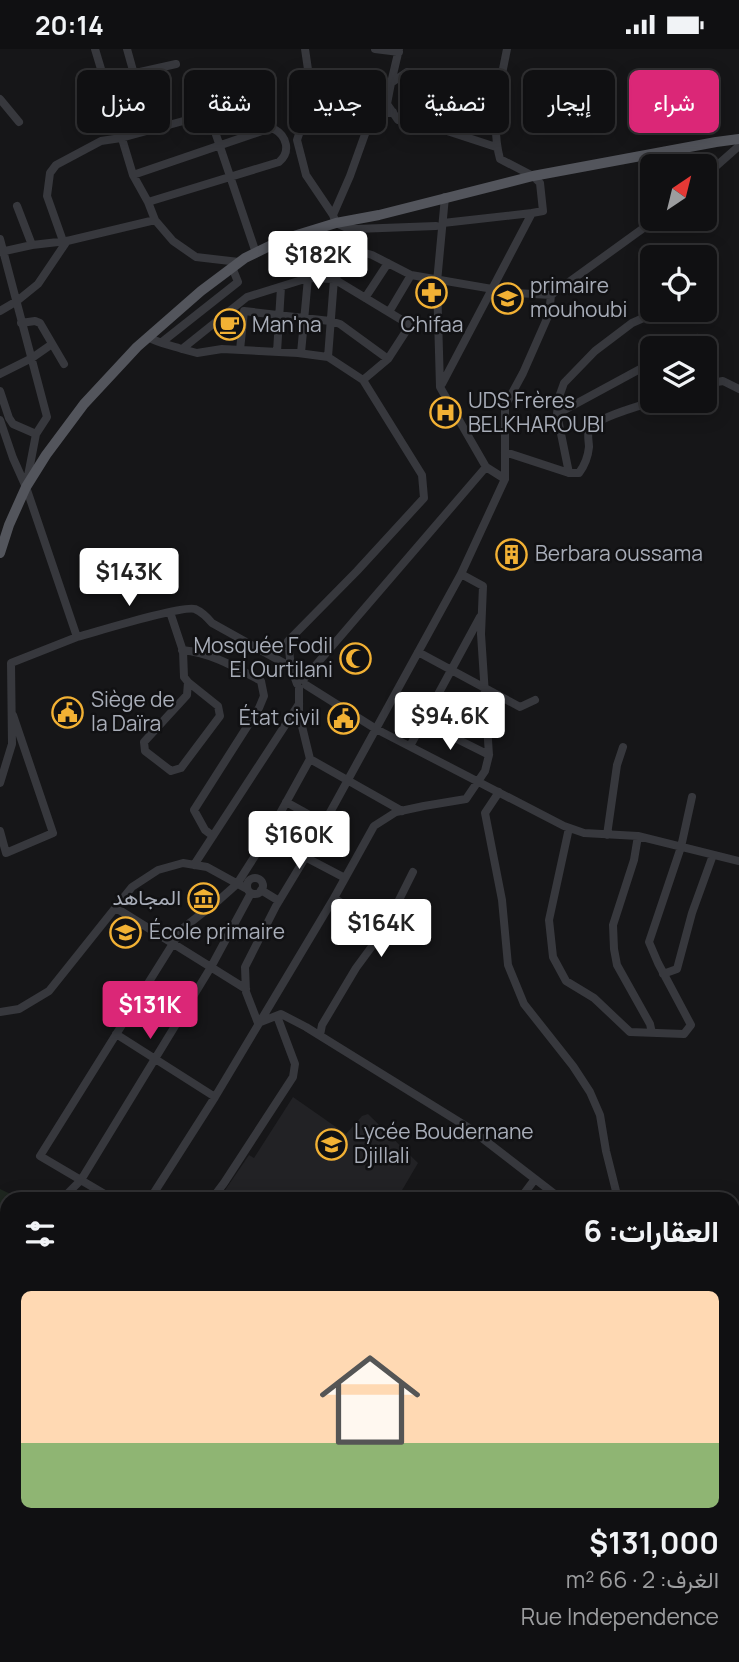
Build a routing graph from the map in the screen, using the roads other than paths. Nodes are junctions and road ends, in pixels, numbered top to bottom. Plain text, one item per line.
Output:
1 (94, 49) edge
2 (127, 49) edge
3 (305, 49) edge
4 (375, 49) edge
5 (507, 49) edge
6 (399, 50) edge
7 (176, 64) dead end
8 (101, 70) edge
9 (133, 70) edge
10 (151, 70) edge
11 (503, 70) edge
12 (400, 77) edge
13 (391, 83) junction
14 (0, 99) edge
15 (393, 112) junction
16 (19, 122) dead end
17 (120, 133) edge
18 (496, 133) edge
19 (121, 138) junction
20 (739, 139) edge
21 (219, 145) junction
22 (739, 146) edge
23 (496, 147) junction
24 (718, 165) edge
25 (133, 175) junction
26 (533, 176) junction
27 (230, 177) junction
28 (445, 197) junction
29 (148, 202) junction
30 (17, 206) dead end
31 (532, 213) junction
32 (155, 219) junction
33 (335, 219) junction
34 (439, 225) junction
35 (640, 231) edge
36 (0, 239) edge
37 (65, 241) junction
38 (32, 245) junction
39 (1, 251) edge
40 (256, 253) junction
41 (388, 263) junction
42 (236, 265) junction
43 (411, 275) junction
44 (307, 278) junction
45 (334, 279) junction
46 (438, 279) junction
47 (238, 282) junction
48 (281, 287) junction
49 (493, 289) junction
50 (551, 295) junction
51 (247, 297) junction
52 (365, 298) junction
53 (17, 302) junction
54 (0, 311) edge
55 (388, 312) junction
56 (279, 315) junction
57 (304, 318) junction
58 (640, 320) edge
59 (330, 321) junction
60 (21, 323) junction
61 (148, 338) junction
62 (162, 342) junction
63 (52, 344) junction
64 (181, 349) junction
65 (240, 350) junction
66 (277, 352) junction
67 (301, 353) junction
68 (328, 357) junction
69 (32, 358) junction
70 (388, 359) junction
71 (64, 364) dead end
72 (640, 369) edge
73 (0, 374) edge
74 (363, 380) junction
75 (717, 382) edge
76 (440, 387) junction
77 (739, 389) edge
78 (0, 391) edge
79 (640, 406) edge
80 (557, 414) junction
81 (0, 420) edge
82 (36, 434) junction
83 (505, 452) junction
84 (486, 467) junction
85 (569, 473) junction
86 (505, 479) junction
87 (26, 487) junction
88 (0, 553) edge
89 (461, 574) junction
90 (170, 612) junction
91 (482, 614) junction
92 (77, 638) junction
93 (182, 650) junction
94 (418, 652) junction
95 (291, 667) junction
96 (452, 670) junction
97 (188, 682) junction
98 (301, 684) junction
99 (484, 688) junction
100 (535, 700) dead end
101 (299, 704) junction
102 (13, 715) junction
103 (423, 722) junction
104 (376, 729) junction
105 (410, 746) junction
106 (624, 747) dead end
107 (489, 755) junction
108 (310, 759) junction
109 (346, 780) junction
110 (478, 782) junction
111 (0, 783) edge
112 (499, 793) junction
113 (692, 797) dead end
114 (286, 802) junction
115 (402, 811) junction
116 (324, 823) junction
117 (569, 828) junction
118 (0, 831) edge
119 (607, 835) junction
120 (213, 836) junction
121 (638, 836) junction
122 (267, 837) junction
123 (681, 847) junction
124 (713, 855) junction
125 (305, 858) junction
126 (739, 861) edge
127 (194, 865) junction
128 (413, 871) dead end
129 (345, 879) junction
130 (237, 884) junction
131 (261, 890) junction
132 (249, 891) junction
133 (334, 898) junction
134 (279, 901) junction
135 (116, 908) junction
136 (384, 930) junction
137 (173, 943) junction
138 (211, 967) junction
139 (663, 974) junction
140 (246, 989) junction
141 (0, 1012) edge
142 (276, 1016) junction
143 (258, 1023) junction
144 (652, 1033) junction
145 (116, 1034) junction
146 (320, 1035) junction
147 (155, 1059) junction
148 (215, 1097) junction
149 (535, 1179) junction
150 (80, 1180) junction
151 (69, 1192) edge
152 (101, 1192) edge
153 (154, 1192) edge
154 (217, 1192) edge
155 (525, 1192) edge
156 (552, 1192) edge
157 (616, 1192) edge

1 - 8 street
2 - 9 street
3 - 33 street
4 - 6 street
5 - 11 street
6 - 13 street
7 - 10 street
12 - 13 street
13 - 15 street
14 - 16 street
15 - 23 street
15 - 33 street
17 - 19 street
18 - 23 street
19 - 21 street
19 - 25 street
19 - 37 street
20 - 26 main road
21 - 25 street
21 - 27 street
21 - 27 street
22 - 24 street
23 - 26 street
25 - 29 street
26 - 28 main road
26 - 31 street
27 - 29 street
27 - 40 street
28 - 33 main road
28 - 34 street
29 - 32 street
30 - 38 street
31 - 34 street
31 - 49 street
32 - 37 street
32 - 42 street
33 - 34 street
33 - 40 main road
34 - 46 street
35 - 50 street
36 - 39 street
37 - 38 street
37 - 53 street
38 - 39 street
39 - 53 street
40 - 42 main road
41 - 43 street
41 - 45 street
41 - 52 street
42 - 47 street
42 - 61 main road
43 - 46 street
43 - 55 street
44 - 45 street
44 - 48 street
44 - 57 street
45 - 52 street
45 - 59 street
46 - 49 street
46 - 76 street
47 - 51 street
47 - 62 street
48 - 51 street
48 - 56 street
49 - 50 street
49 - 76 street
50 - 83 street
51 - 64 street
52 - 55 street
53 - 54 street
53 - 60 street
55 - 70 street
56 - 57 street
56 - 65 street
56 - 66 street
57 - 59 street
57 - 67 street
58 - 80 street
59 - 68 street
59 - 70 street
60 - 63 street
60 - 69 street
61 - 62 street
61 - 87 main road
62 - 64 street
63 - 69 street
63 - 71 street
64 - 65 street
65 - 66 street
66 - 67 street
67 - 68 street
68 - 74 street
69 - 73 street
69 - 82 street
70 - 74 street
72 - 80 street
74 - 95 street
75 - 77 street
76 - 84 street
78 - 82 street
79 - 85 street
80 - 85 street
81 - 87 street
82 - 87 street
83 - 85 street
83 - 86 street
84 - 86 street
84 - 98 street
86 - 89 street
87 - 88 main road
87 - 92 street
89 - 91 street
89 - 94 street
90 - 92 street
90 - 93 street
90 - 95 street
91 - 96 street
91 - 99 street
92 - 102 street
93 - 97 street
93 - 120 street
94 - 96 street
94 - 104 street
95 - 98 street
96 - 99 street
96 - 103 street
97 - 97 street
98 - 101 street
98 - 104 street
99 - 100 street
99 - 107 street
101 - 108 street
101 - 120 street
102 - 111 street
102 - 118 street
103 - 105 street
103 - 107 street
104 - 105 street
104 - 109 street
105 - 110 street
106 - 119 street
107 - 110 street
108 - 109 street
108 - 114 street
109 - 115 street
109 - 116 street
110 - 112 street
110 - 115 street
112 - 117 street
112 - 157 street
113 - 123 street
114 - 116 street
114 - 122 street
115 - 129 street
116 - 125 street
117 - 119 street
117 - 144 street
119 - 121 street
120 - 127 street
121 - 123 street
121 - 144 street
122 - 125 street
122 - 130 street
123 - 124 street
123 - 139 street
124 - 126 street
124 - 139 street
125 - 129 street
125 - 134 street
127 - 130 street
127 - 135 street
128 - 136 street
129 - 133 street
130 - 132 street
130 - 137 street
131 - 132 street
131 - 132 street
131 - 134 street
132 - 138 street
133 - 136 street
133 - 143 street
134 - 140 street
135 - 137 street
135 - 141 street
136 - 146 street
137 - 138 street
137 - 145 street
138 - 140 street
138 - 147 street
139 - 144 street
140 - 143 street
142 - 143 street
142 - 146 street
142 - 154 street
143 - 148 street
145 - 147 street
145 - 150 street
146 - 149 street
147 - 148 street
147 - 150 street
148 - 153 street
149 - 155 street
149 - 156 street
150 - 151 street
150 - 152 street

